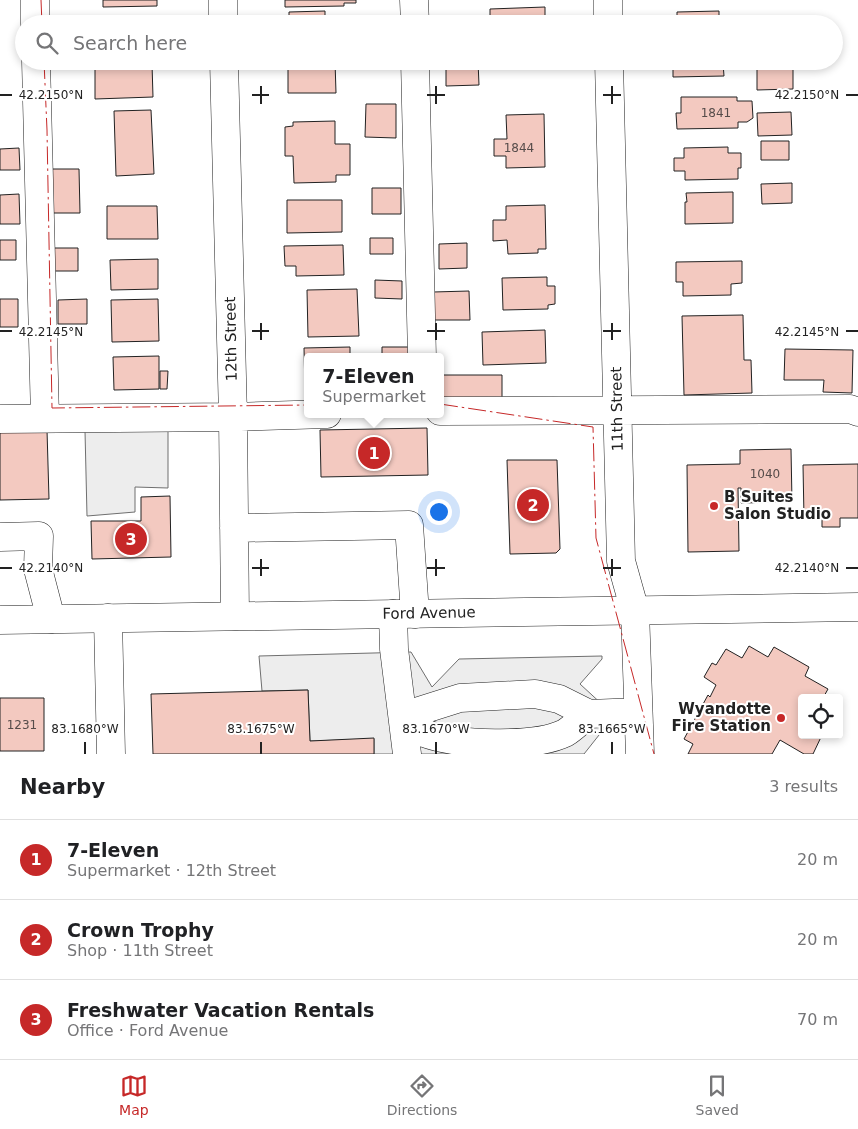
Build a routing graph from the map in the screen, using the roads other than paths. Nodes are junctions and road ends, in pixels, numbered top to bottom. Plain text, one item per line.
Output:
1 (35, 0) edge
2 (223, 0) edge
3 (414, 0) edge
4 (608, 0) edge
5 (35, 15) edge
6 (224, 15) edge
7 (415, 15) edge
8 (608, 15) edge
9 (36, 70) edge
10 (224, 70) edge
11 (415, 70) edge
12 (609, 70) edge
13 (422, 353) edge
14 (617, 409) junction
15 (444, 411) edge
16 (858, 412) edge
17 (304, 415) edge
18 (233, 417) junction
19 (45, 418) junction
20 (0, 419) edge
21 (234, 528) junction
22 (0, 537) edge
23 (858, 607) edge
24 (635, 611) junction
25 (404, 614) junction
26 (235, 616) junction
27 (108, 618) junction
28 (51, 619) junction
29 (0, 620) edge
30 (638, 712) junction
31 (589, 714) junction
32 (403, 716) junction
33 (111, 754) edge
34 (407, 754) edge
35 (640, 754) edge

1 - 5 street
2 - 6 street
3 - 7 street
4 - 8 street
9 - 19 street
10 - 18 street, 12th Street
11 - 13 street
12 - 14 street, 11th Street
14 - 15 street
14 - 16 street
14 - 24 street, 11th Street
17 - 18 street
18 - 19 street
18 - 21 street, 12th Street
19 - 20 street
21 - 25 street
21 - 26 street, 12th Street
22 - 28 street
23 - 24 street, Ford Avenue
24 - 25 street, Ford Avenue
24 - 30 street, 11th Street
25 - 26 street, Ford Avenue
25 - 32 street
26 - 27 street, Ford Avenue
27 - 28 street, Ford Avenue
27 - 33 street
28 - 29 street, Ford Avenue
30 - 31 street
30 - 35 street, 11th Street
31 - 32 street
31 - 32 street
32 - 34 street

